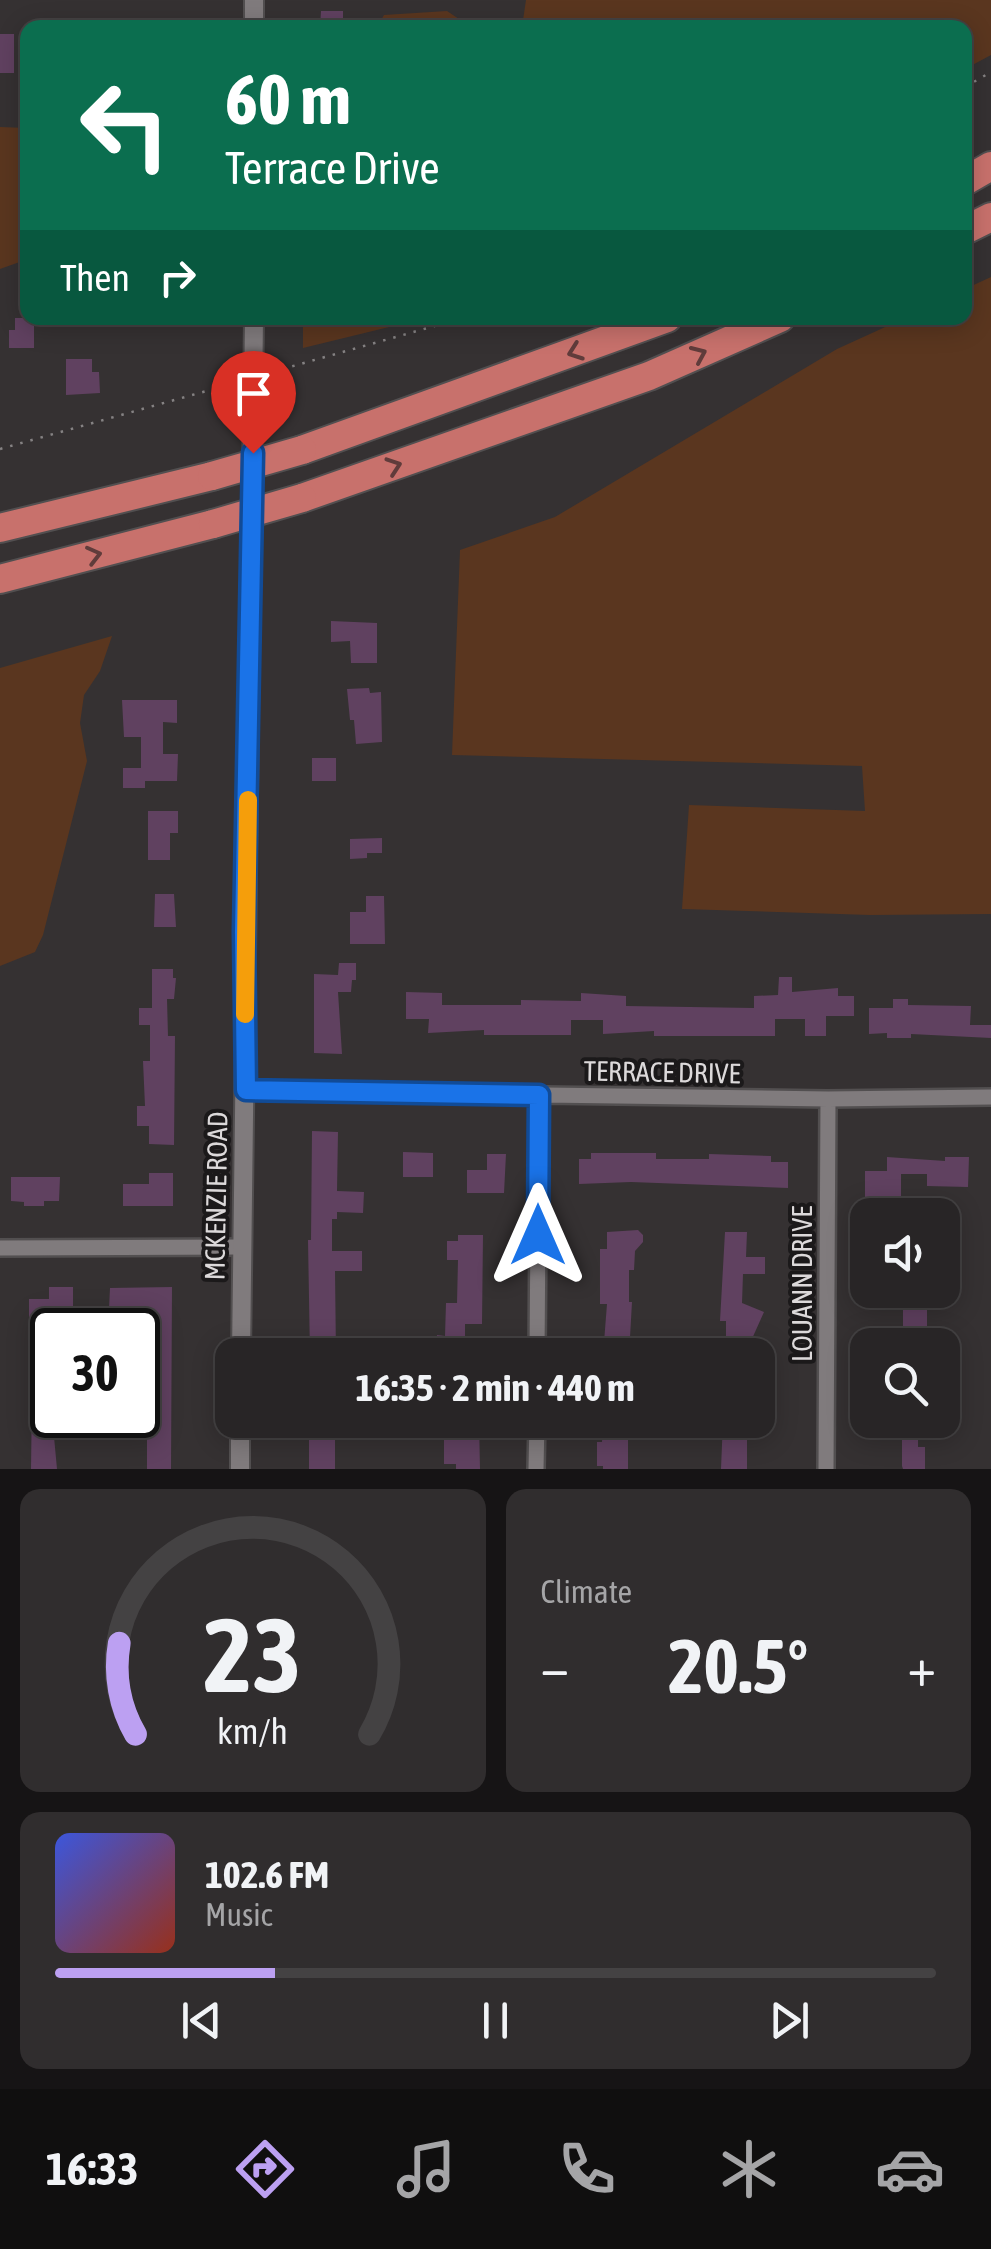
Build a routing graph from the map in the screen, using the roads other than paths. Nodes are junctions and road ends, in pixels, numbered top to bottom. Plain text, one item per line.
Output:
1 (254, 325) edge
2 (647, 325) edge
3 (764, 325) edge
4 (0, 528) edge
5 (0, 579) edge
6 (246, 1090) junction
7 (539, 1095) junction
8 (991, 1097) edge
9 (828, 1099) junction
10 (241, 1247) junction
11 (0, 1248) edge
12 (241, 1338) edge
13 (537, 1338) edge
14 (240, 1438) edge
15 (537, 1438) edge
16 (240, 1469) edge
17 (536, 1469) edge
18 (826, 1469) edge

1 - 6 street, MCKENZIE ROAD
2 -> 4 highway, bridge
5 -> 3 highway, bridge
6 - 7 street, TERRACE DRIVE
6 - 10 street, MCKENZIE ROAD
7 - 9 street, TERRACE DRIVE
7 - 13 street
8 - 9 street, TERRACE DRIVE
9 - 18 street, LOUANN DRIVE
10 - 11 street
10 - 12 street, MCKENZIE ROAD
14 - 16 street
15 - 17 street

